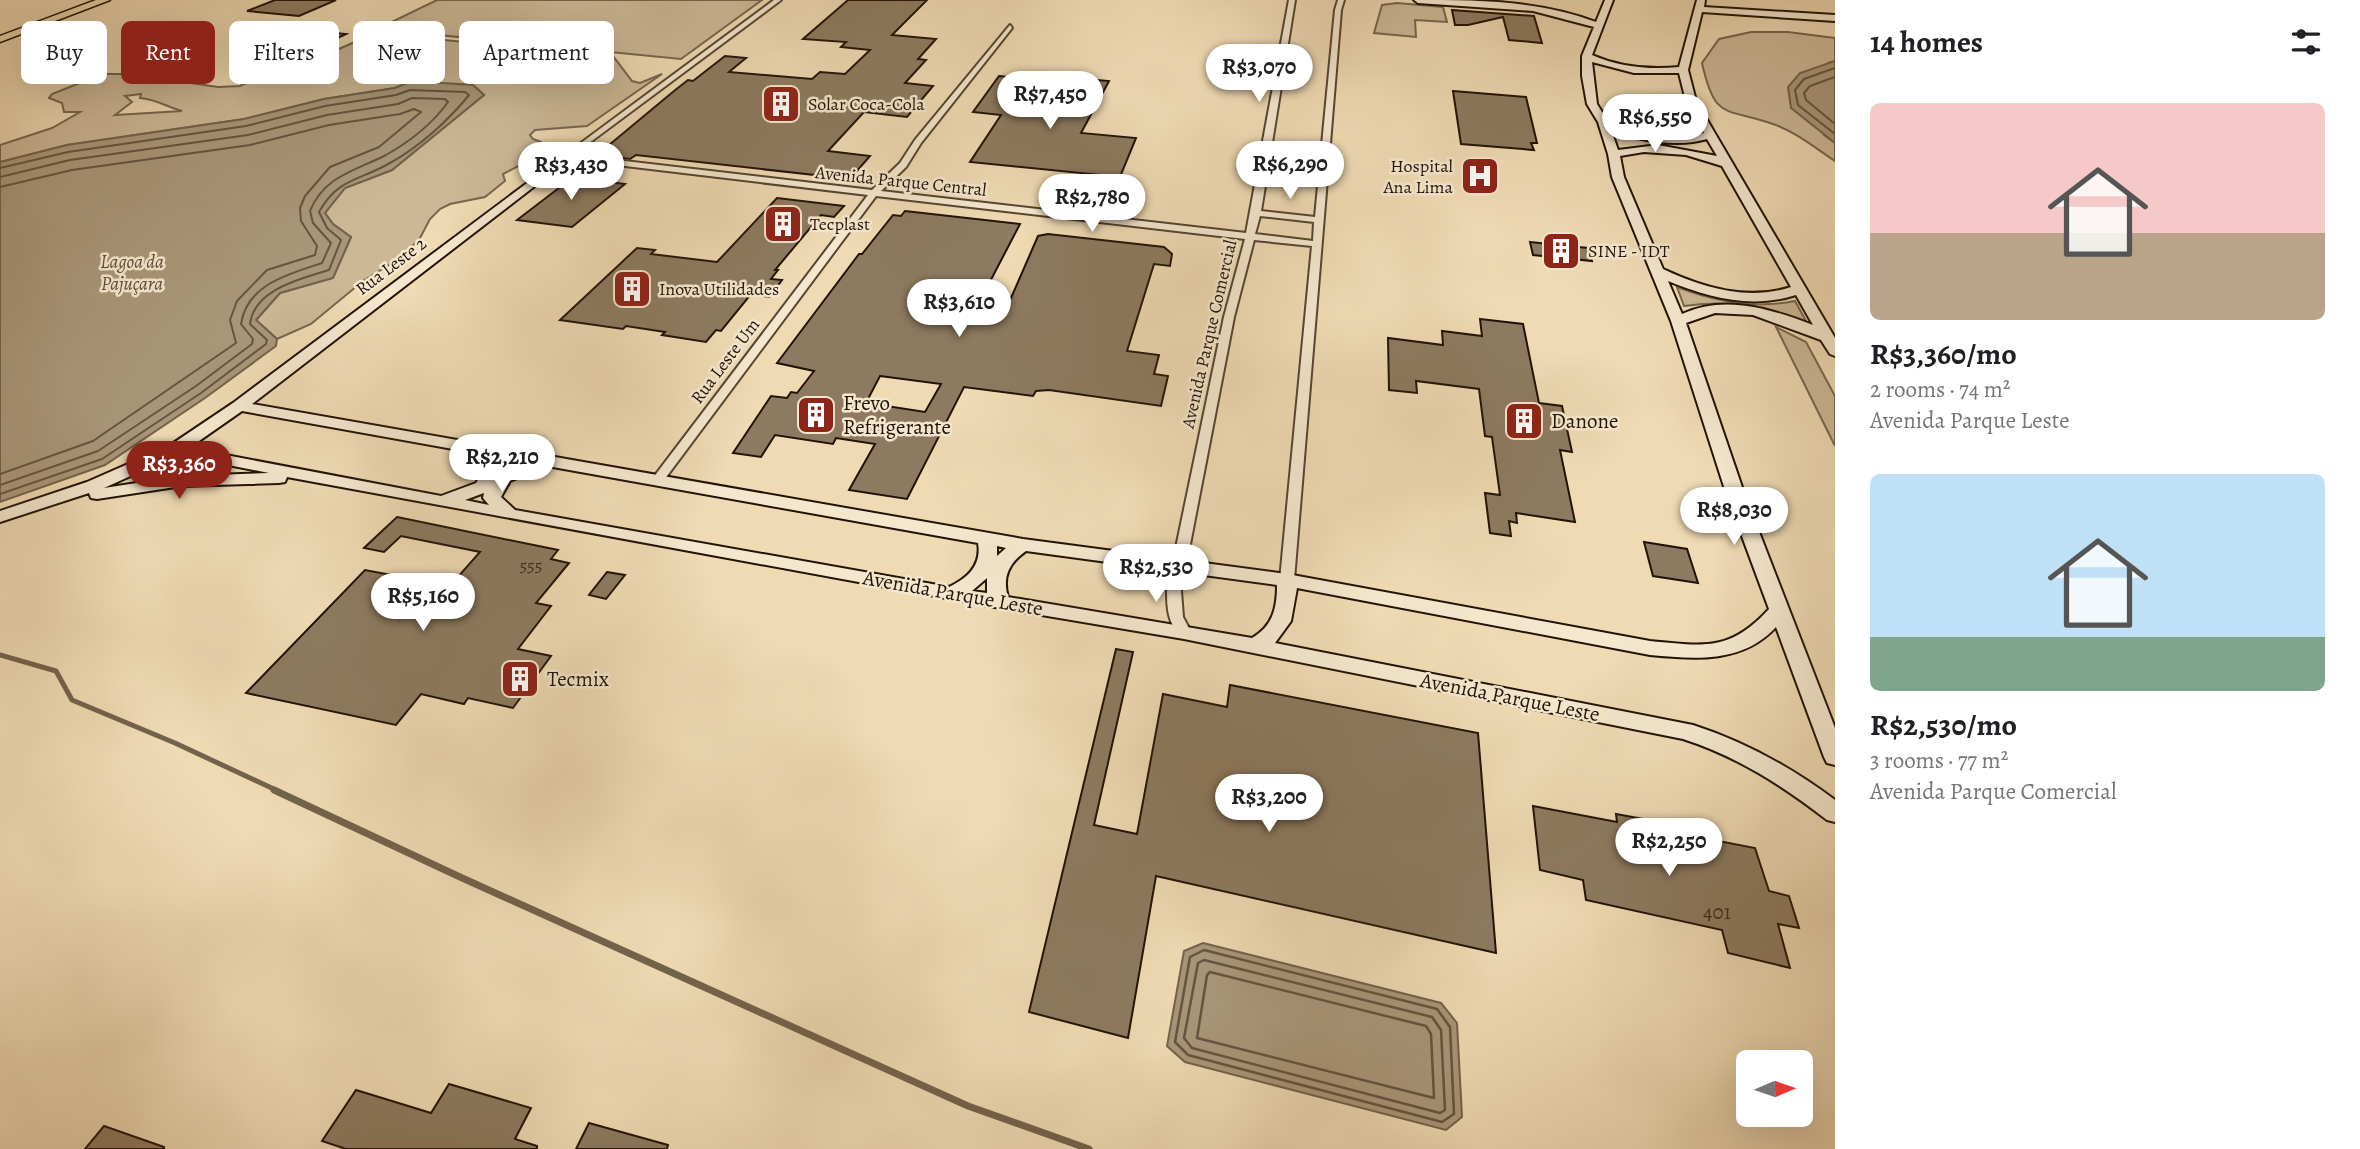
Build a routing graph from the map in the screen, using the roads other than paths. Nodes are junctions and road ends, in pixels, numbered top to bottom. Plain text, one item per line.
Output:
1 (93, 0) edge
2 (105, 0) edge
3 (778, 0) edge
4 (1292, 0) edge
5 (1341, 0) edge
6 (1418, 0) edge
7 (1609, 0) edge
8 (1699, 5) edge
9 (1835, 17) edge
10 (1598, 26) junction
11 (1010, 27) dead end
12 (0, 37) edge
13 (1587, 56) junction
14 (1683, 70) junction
15 (1603, 122) junction
16 (1711, 134) junction
17 (1614, 154) junction
18 (566, 157) junction
19 (1729, 164) junction
20 (872, 195) junction
21 (1256, 213) junction
22 (1320, 220) junction
23 (1251, 236) junction
24 (1316, 244) junction
25 (1657, 271) junction
26 (1800, 289) junction
27 (1678, 321) junction
28 (1827, 337) junction
29 (1835, 351) edge
30 (239, 406) junction
31 (175, 450) junction
32 (482, 451) junction
33 (543, 461) junction
34 (321, 479) junction
35 (657, 481) junction
36 (440, 501) junction
37 (34, 508) junction
38 (509, 514) junction
39 (0, 517) edge
40 (986, 538) junction
41 (1023, 545) junction
42 (1181, 564) junction
43 (1287, 580) junction
44 (952, 593) junction
45 (1000, 602) junction
46 (1780, 611) junction
47 (1184, 632) junction
48 (1250, 647) junction
49 (1835, 757) edge
50 (1835, 813) edge

1 - 12 main road
2 - 12 main road
3 - 18 street
4 - 21 street, Avenida Parque Comercial
5 - 22 street
6 - 10 street
7 - 10 street
8 - 9 street
8 - 14 street
10 - 13 street
11 - 20 street, Rua Leste Um
13 - 14 street
13 - 15 street
14 - 16 street
15 - 16 street
15 - 17 street
16 - 19 street
17 - 19 street
17 - 25 street
18 - 20 street, Avenida Parque Central
18 - 30 street, Rua Leste 2
19 - 26 street
20 - 23 street, Avenida Parque Central
20 - 35 street, Rua Leste Um
21 - 22 street
21 - 23 street, Avenida Parque Comercial
22 - 24 street
23 - 24 street, Avenida Parque Central
23 - 42 street, Avenida Parque Comercial
24 - 43 street
25 - 26 street
25 - 27 street
26 - 28 street
27 - 28 street
27 - 46 street
28 - 29 street
30 - 31 street
30 - 32 street
31 - 34 street, Avenida Parque Leste
31 - 37 street
32 - 33 street
32 - 36 street
33 - 35 street
33 - 38 street
34 - 36 street, Avenida Parque Leste
34 - 37 street
35 - 40 street
36 - 38 street, Avenida Parque Leste
37 - 39 street
38 - 44 street, Avenida Parque Leste
40 - 41 street
40 - 44 street
41 - 42 street
41 - 45 street
42 - 43 street
42 - 47 street, Avenida Parque Comercial
43 - 46 street
43 - 48 street
44 - 45 street, Avenida Parque Leste
45 - 47 street, Avenida Parque Leste
46 - 49 street
47 - 48 street, Avenida Parque Leste
48 - 50 street, Avenida Parque Leste

